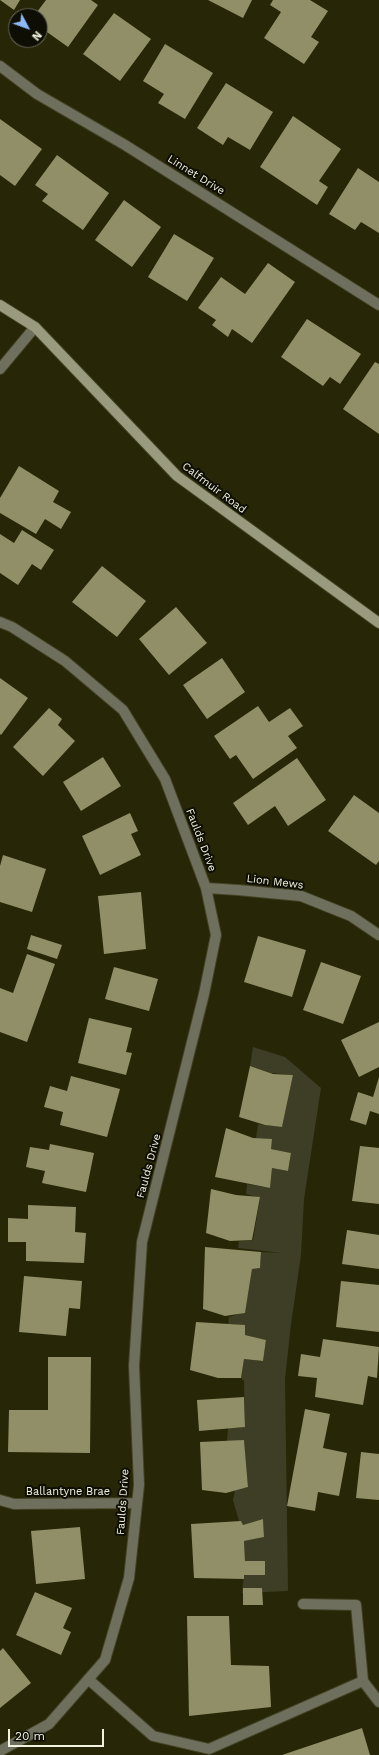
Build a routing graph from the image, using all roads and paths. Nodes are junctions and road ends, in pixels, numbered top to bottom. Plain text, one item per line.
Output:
1 (0, 66) edge
2 (0, 305) edge
3 (379, 305) edge
4 (36, 327) junction
5 (0, 369) edge
6 (0, 622) edge
7 (379, 623) edge
8 (206, 888) junction
9 (379, 935) edge
10 (0, 1500) edge
11 (137, 1503) junction
12 (303, 1604) dead end
13 (88, 1679) junction
14 (363, 1682) junction
15 (379, 1702) edge
16 (0, 1751) edge

1 - 3 street, Linnet Drive
2 - 4 street, Calfmuir Road
4 - 5 street
4 - 7 street, Calfmuir Road
6 - 8 street, Faulds Drive
8 - 9 street, Lion Mews
8 - 11 street, Faulds Drive
10 - 11 street, Ballantyne Brae
11 - 13 street, Faulds Drive
12 - 14 street
13 - 14 street
13 - 16 street, Faulds Drive
14 - 15 street

